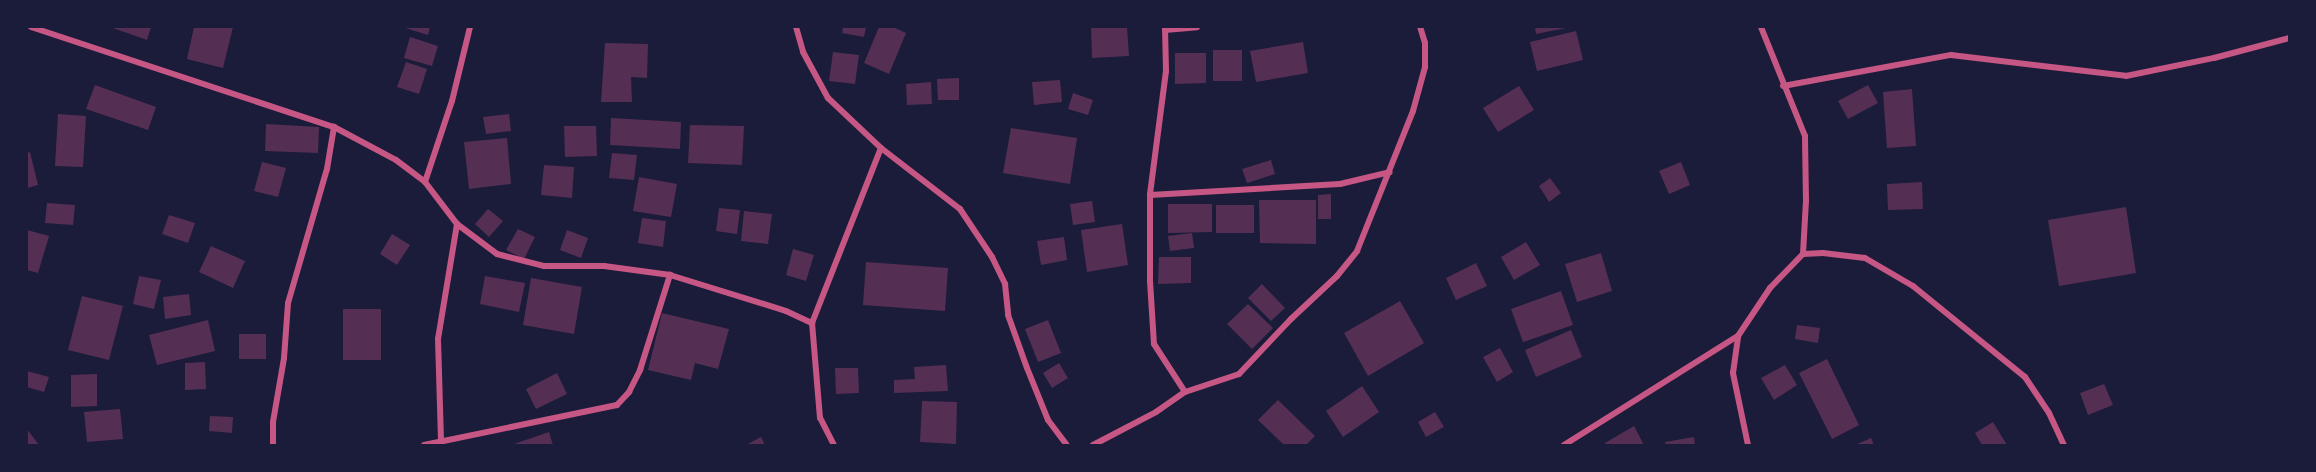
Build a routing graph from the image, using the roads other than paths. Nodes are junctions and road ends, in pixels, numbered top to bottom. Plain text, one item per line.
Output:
1 (31, 27) edge
2 (470, 27) edge
3 (796, 27) edge
4 (1197, 27) edge
5 (1420, 27) edge
6 (1761, 27) edge
7 (1165, 29) edge
8 (2289, 38) edge
9 (1783, 86) junction
10 (334, 127) junction
11 (881, 148) junction
12 (1390, 172) junction
13 (425, 182) junction
14 (1150, 195) junction
15 (457, 224) junction
16 (1803, 254) junction
17 (670, 275) junction
18 (812, 323) junction
19 (1738, 336) junction
20 (1185, 392) junction
21 (441, 440) junction
22 (273, 445) edge
23 (423, 445) edge
24 (834, 445) edge
25 (1067, 445) edge
26 (1093, 445) edge
27 (1564, 445) edge
28 (1748, 445) edge
29 (2064, 445) edge

1 - 10 street
2 - 13 street
3 - 11 street
4 - 7 street
5 - 12 street
6 - 9 street
7 - 14 street
8 - 9 street
9 - 16 street
10 - 13 street
10 - 22 street
11 - 18 street
11 - 25 street
12 - 14 street
12 - 20 street
13 - 15 street
14 - 20 street
15 - 17 street
15 - 21 street
16 - 19 street
16 - 29 street
17 - 18 street
17 - 21 street
18 - 24 street
19 - 27 street
19 - 28 street
20 - 26 street
21 - 23 street

